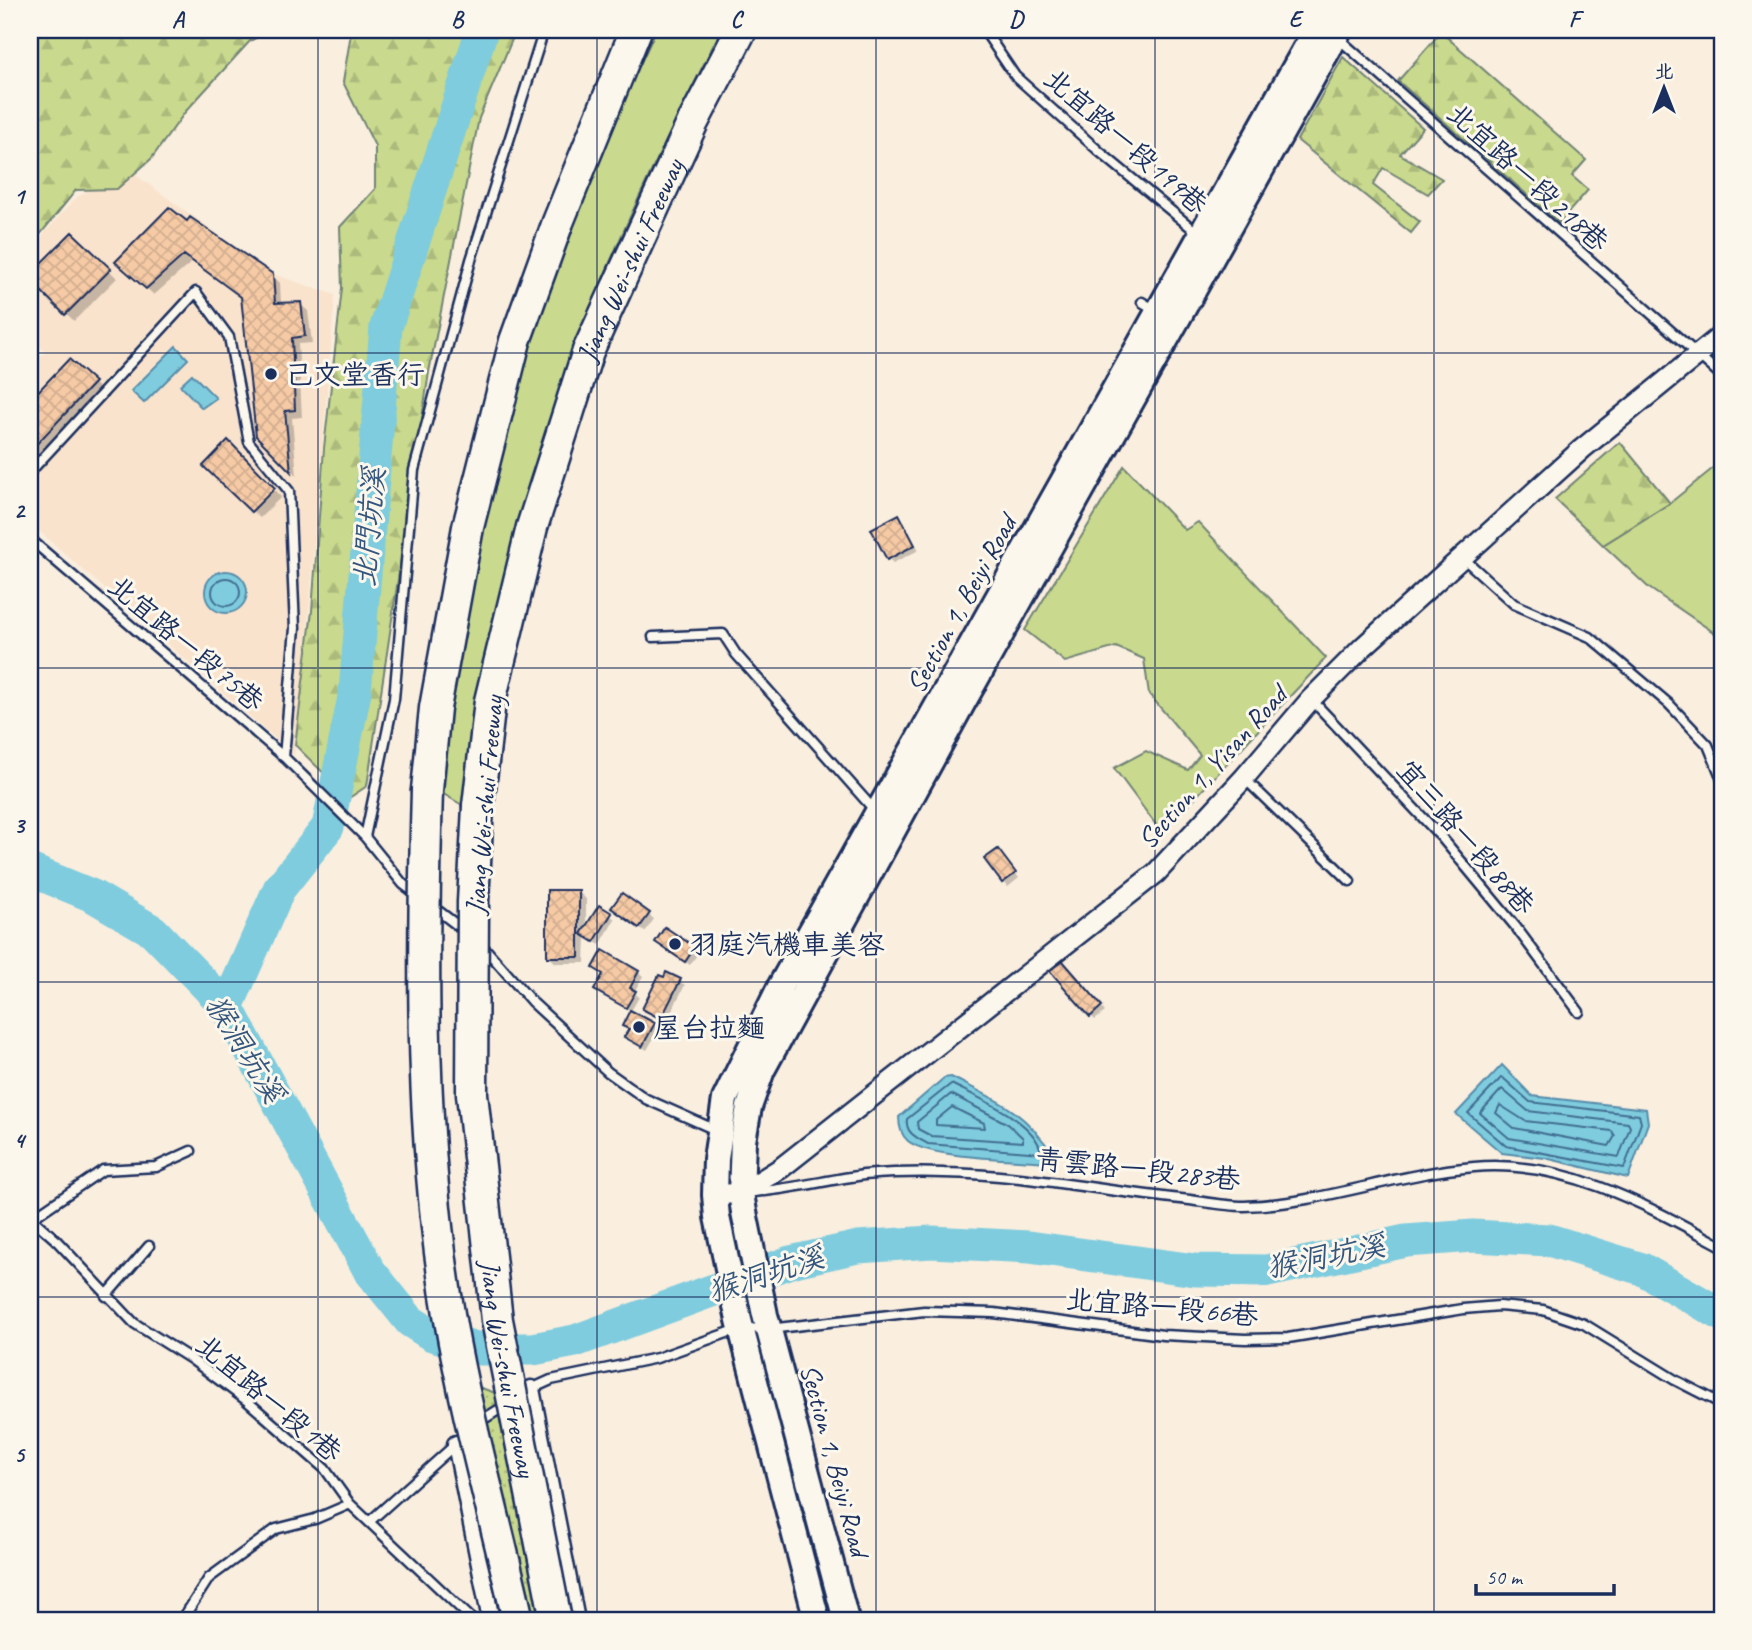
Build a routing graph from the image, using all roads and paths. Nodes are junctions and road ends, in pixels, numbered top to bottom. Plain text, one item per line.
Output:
1 (544, 30) edge
2 (636, 30) edge
3 (741, 30) edge
4 (984, 30) edge
5 (1330, 31) edge
6 (1210, 243) junction
7 (1722, 335) edge
8 (1700, 354) junction
9 (1722, 376) edge
10 (30, 472) edge
11 (30, 539) edge
12 (1462, 557) junction
13 (653, 637) dead end
14 (1311, 699) junction
15 (284, 757) junction
16 (1244, 778) junction
17 (1722, 779) edge
18 (878, 815) junction
19 (365, 837) junction
20 (1350, 881) dead end
21 (1579, 1012) dead end
22 (719, 1131) junction
23 (743, 1141) junction
24 (191, 1151) dead end
25 (741, 1193) junction
26 (715, 1195) junction
27 (31, 1218) edge
28 (149, 1246) dead end
29 (1722, 1246) edge
30 (106, 1296) junction
31 (767, 1322) junction
32 (740, 1324) junction
33 (531, 1389) junction
34 (1722, 1404) edge
35 (456, 1444) junction
36 (351, 1504) junction
37 (369, 1522) junction
38 (182, 1620) edge
39 (473, 1620) edge
40 (491, 1620) edge
41 (519, 1620) edge
42 (556, 1620) edge
43 (576, 1620) edge
44 (817, 1620) edge
45 (846, 1620) edge

1 - 19 lane
2 - 41 highway, Jiang Wei-shui Freeway, bridge
3 - 42 highway, Jiang Wei-shui Freeway, bridge
4 - 6 lane, 北宜路一段199巷
5 - 6 main road, Section 1, Beiyi Road
5 - 8 lane, 北宜路一段218巷
6 - 18 main road, Section 1, Beiyi Road
6 - 23 main road, Section 1, Beiyi Road
7 - 8 street, Section 1, Yisan Road
8 - 9 lane, 北宜路一段218巷
8 - 12 street, Section 1, Yisan Road
10 - 15 lane
11 - 15 lane, 北宜路一段75巷
12 - 14 street, Section 1, Yisan Road
12 - 17 lane
13 - 18 lane
14 - 16 street, Section 1, Yisan Road
14 - 21 lane, 宜三路一段88巷
15 - 19 lane, 北宜路一段75巷
16 - 20 lane
16 - 25 street, Section 1, Yisan Road
18 - 22 main road, Section 1, Beiyi Road
19 - 22 lane
22 - 23 lane
22 - 26 main road, Section 1, Beiyi Road
23 - 25 main road, Section 1, Beiyi Road
24 - 27 lane
25 - 26 street, Section 1, Yisan Road
25 - 29 lane, 青雲路一段283巷
25 - 31 main road, Section 1, Beiyi Road
26 - 32 main road, Section 1, Beiyi Road
27 - 30 lane, 北宜路一段1巷
28 - 30 lane
30 - 36 lane, 北宜路一段1巷
31 - 32 lane, 北宜路一段66巷
31 - 34 lane, 北宜路一段66巷
31 - 45 main road, Section 1, Beiyi Road
32 - 33 lane
32 - 44 main road, Section 1, Beiyi Road
33 - 35 lane
33 - 43 street
35 - 37 lane
35 - 40 street
36 - 37 lane, 北宜路一段1巷
36 - 38 lane
37 - 39 lane, 北宜路一段1巷

